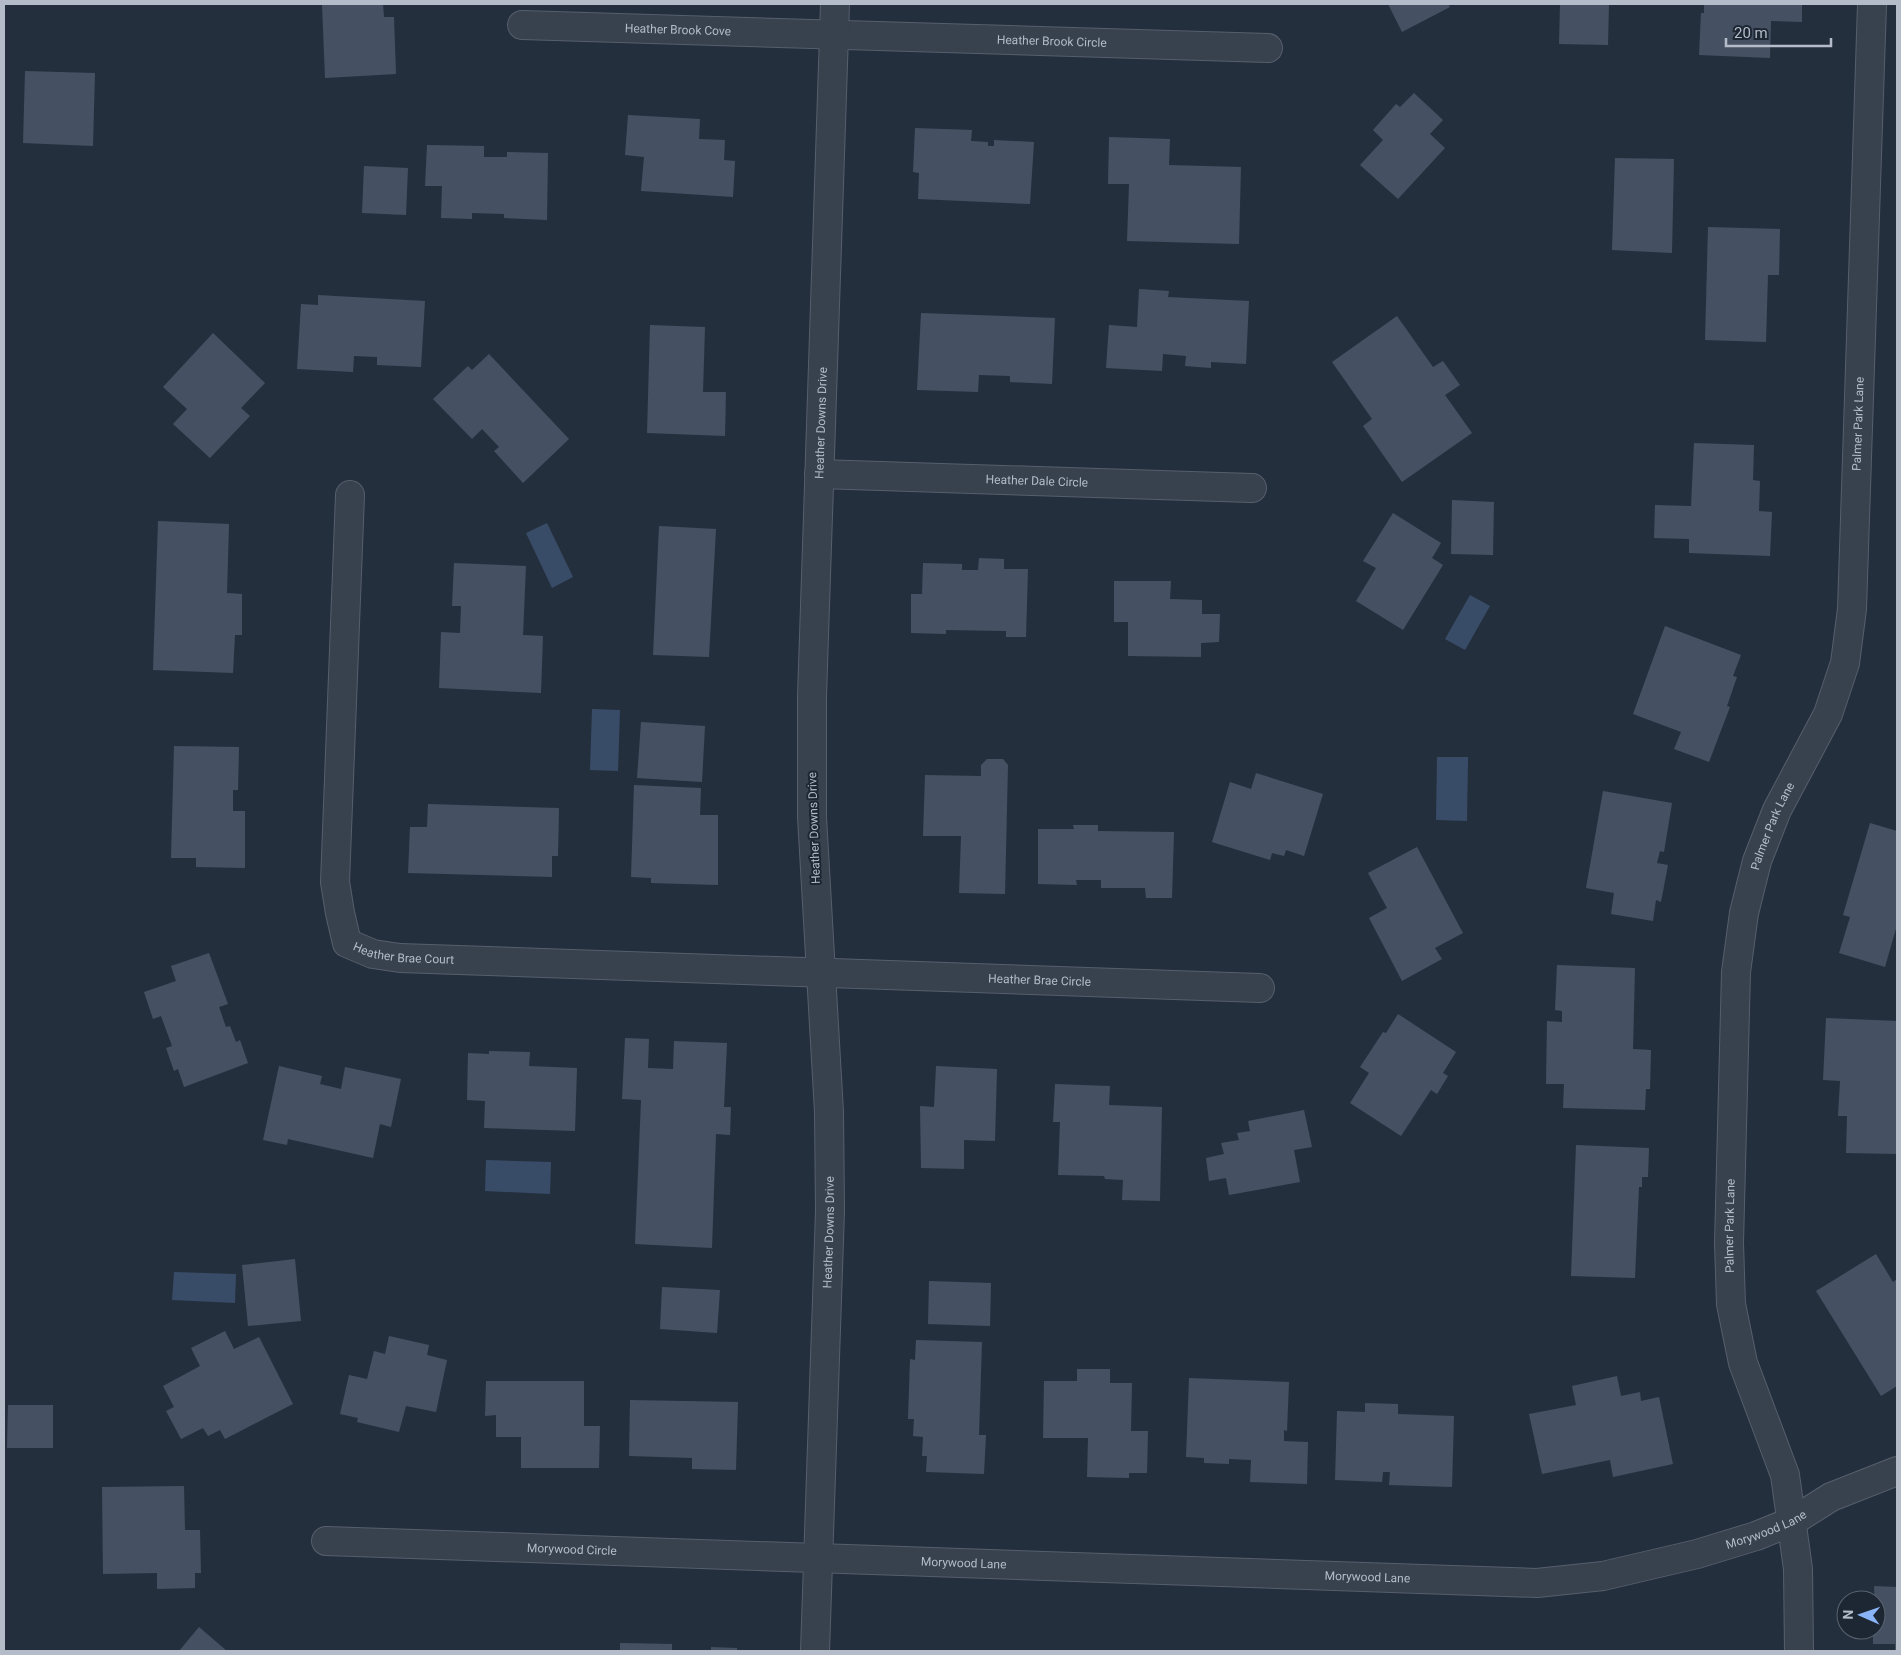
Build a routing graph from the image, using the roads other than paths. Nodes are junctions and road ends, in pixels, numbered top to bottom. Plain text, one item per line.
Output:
1 (835, 4) edge
2 (1872, 4) edge
3 (522, 25) dead end
4 (834, 34) junction
5 (1268, 48) dead end
6 (820, 474) junction
7 (1252, 488) dead end
8 (350, 495) dead end
9 (820, 973) junction
10 (1260, 988) dead end
11 (1897, 1472) edge
12 (1793, 1521) junction
13 (326, 1541) dead end
14 (818, 1558) junction
15 (815, 1651) edge
16 (1799, 1651) edge

1 - 4 street, Heather Downs Drive
2 - 12 street, Palmer Park Lane
3 - 4 street, Heather Brook Cove
4 - 5 street, Heather Brook Circle
4 - 6 street, Heather Downs Drive
6 - 7 street, Heather Dale Circle
6 - 9 street, Heather Downs Drive
8 - 9 street, Heather Brae Court
9 - 10 street, Heather Brae Circle
9 - 14 street, Heather Downs Drive
11 - 12 street, Morywood Lane
12 - 14 street, Morywood Lane
12 - 16 street, Palmer Park Lane
13 - 14 street, Morywood Circle
14 - 15 street, Heather Downs Drive

